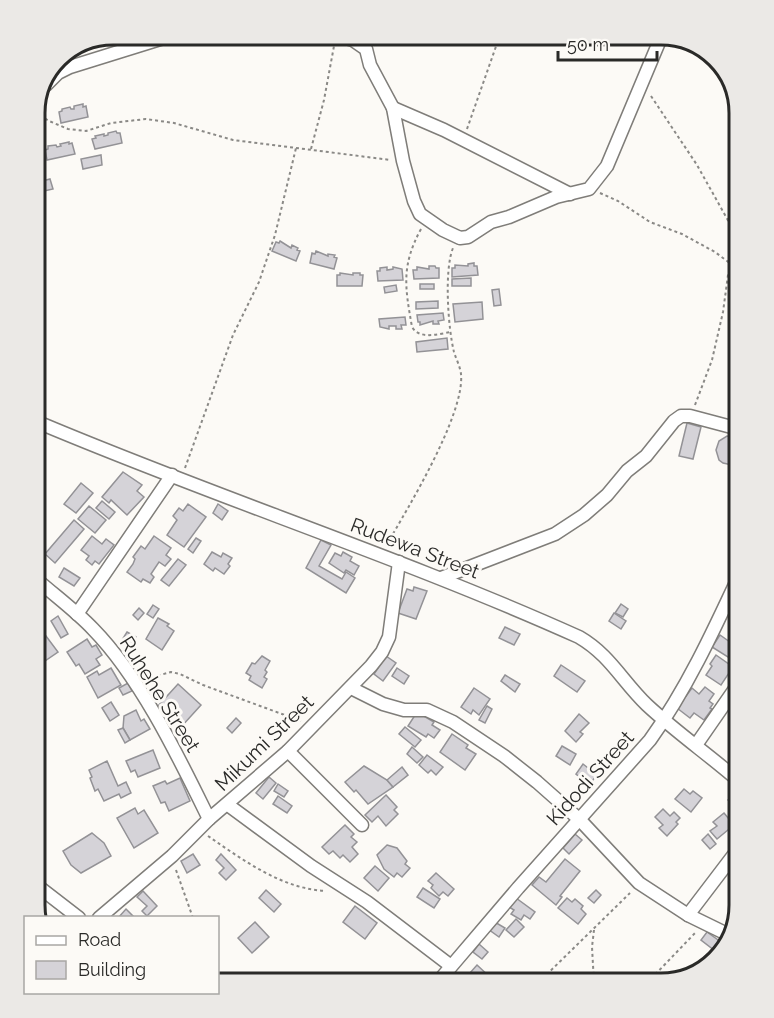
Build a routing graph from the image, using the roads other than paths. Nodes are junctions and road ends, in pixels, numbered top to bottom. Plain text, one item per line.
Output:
1 (139, 45) edge
2 (360, 45) edge
3 (658, 45) edge
4 (59, 72) edge
5 (393, 108) junction
6 (570, 194) junction
7 (45, 425) edge
8 (729, 426) edge
9 (176, 477) junction
10 (399, 562) junction
11 (441, 578) junction
12 (45, 587) edge
13 (729, 597) edge
14 (77, 614) junction
15 (351, 688) junction
16 (729, 698) edge
17 (664, 721) junction
18 (696, 745) junction
19 (288, 751) junction
20 (729, 772) edge
21 (228, 805) junction
22 (209, 819) junction
23 (580, 820) junction
24 (362, 825) dead end
25 (729, 862) edge
26 (45, 892) edge
27 (688, 915) junction
28 (77, 916) edge
29 (101, 916) edge
30 (723, 932) edge
31 (451, 966) junction
32 (445, 973) edge

1 - 4 street
2 - 5 street
3 - 6 street
5 - 6 street
5 - 6 street
7 - 9 street, Rudewa Street
8 - 11 street
9 - 10 street, Rudewa Street
9 - 14 street
10 - 11 street, Rudewa Street
10 - 15 street, Mikumi Street
11 - 17 street, Rudewa Street
12 - 14 street, Ruhehe Street
13 - 17 street, Kidodi Street
14 - 22 street, Ruhehe Street
15 - 19 street, Mikumi Street
15 - 23 street
16 - 18 street
17 - 18 street, Rudewa Street
17 - 23 street, Kidodi Street
18 - 20 street, Rudewa Street
19 - 21 street, Mikumi Street
19 - 24 street
21 - 22 street, Mikumi Street
21 - 31 street
22 - 29 street, Mikumi Street
23 - 27 street
23 - 31 street, Kidodi Street
25 - 27 street
26 - 28 street
27 - 30 street
31 - 32 street, Kidodi Street

